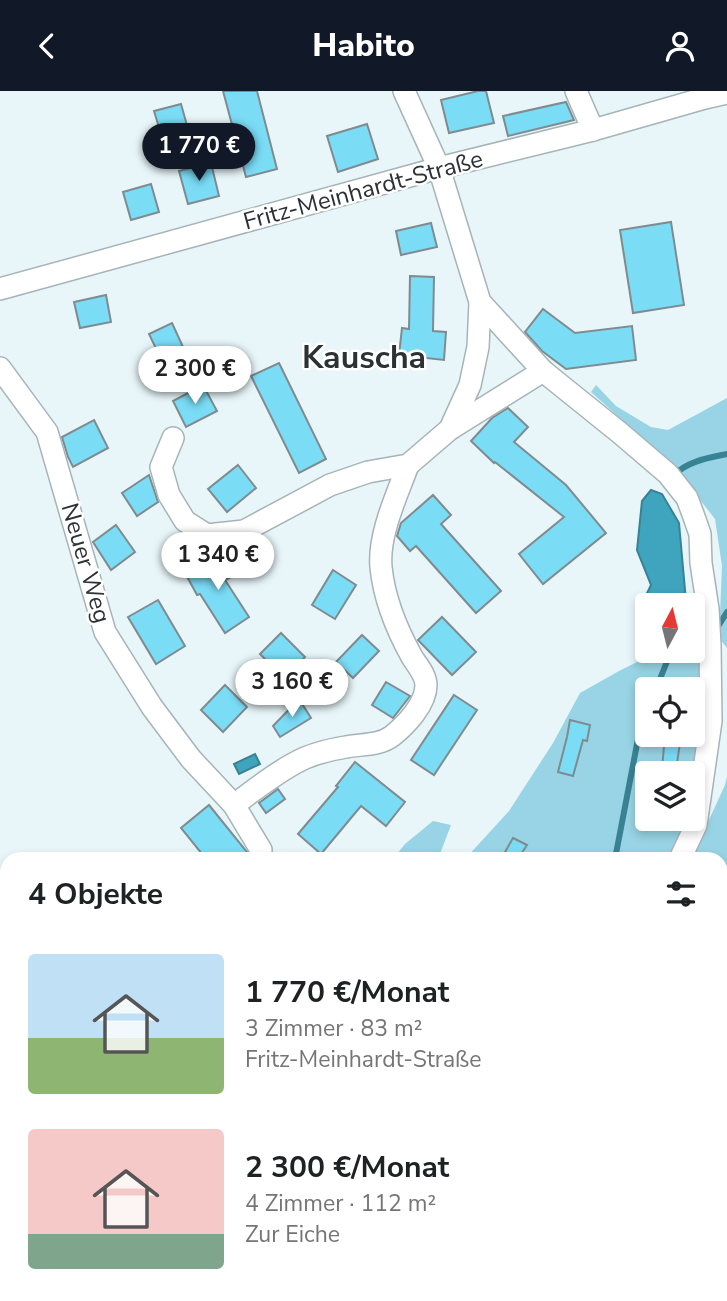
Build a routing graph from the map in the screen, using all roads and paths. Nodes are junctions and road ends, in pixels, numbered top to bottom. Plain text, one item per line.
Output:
1 (404, 91) edge
2 (576, 91) edge
3 (727, 93) edge
4 (593, 130) junction
5 (439, 168) junction
6 (0, 289) edge
7 (480, 302) junction
8 (0, 368) edge
9 (543, 371) junction
10 (450, 429) junction
11 (173, 438) dead end
12 (408, 465) junction
13 (234, 805) junction
14 (261, 851) dead end
15 (683, 852) edge

1 - 5 street
2 - 4 street
3 - 4 street, Fritz-Meinhardt-Straße
4 - 5 street, Fritz-Meinhardt-Straße
5 - 6 street, Fritz-Meinhardt-Straße
5 - 7 street
7 - 9 street
7 - 10 street
8 - 13 street, Neuer Weg
9 - 10 street
9 - 15 street
10 - 12 street
11 - 12 street
12 - 13 street
13 - 14 street, Neuer Weg

